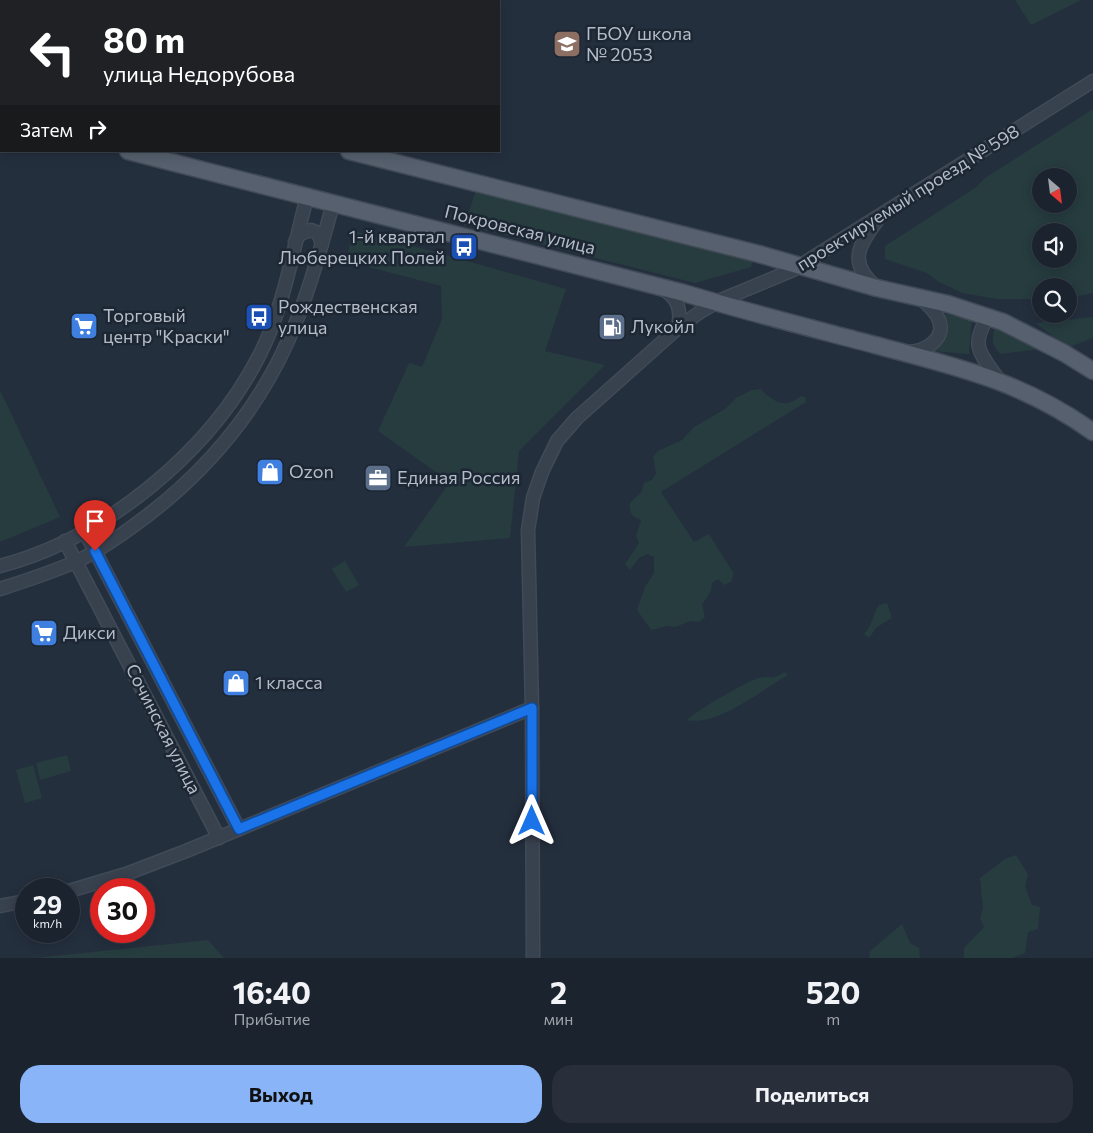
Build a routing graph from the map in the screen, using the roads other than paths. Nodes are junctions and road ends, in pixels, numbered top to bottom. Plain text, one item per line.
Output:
1 (1093, 80) edge
2 (132, 152) edge
3 (353, 152) edge
4 (307, 197) junction
5 (333, 204) junction
6 (884, 212) junction
7 (295, 242) junction
8 (322, 244) junction
9 (799, 267) junction
10 (656, 286) junction
11 (877, 288) junction
12 (921, 298) junction
13 (717, 303) junction
14 (996, 320) junction
15 (678, 328) junction
16 (901, 352) junction
17 (1093, 371) edge
18 (999, 380) junction
19 (1093, 432) edge
20 (84, 530) junction
21 (65, 541) junction
22 (95, 551) junction
23 (77, 562) junction
24 (0, 566) edge
25 (0, 589) edge
26 (532, 708) junction
27 (239, 829) junction
28 (219, 838) junction
29 (80, 888) edge
30 (15, 903) edge
31 (0, 906) edge
32 (533, 958) edge

1 - 6 street, проектируемый проезд № 598
2 - 4 main road, Покровская улица
3 - 9 main road, Покровская улица
4 - 5 main road, Покровская улица
4 - 7 street
5 - 8 street
5 - 10 main road, Покровская улица
6 - 9 street, проектируемый проезд № 598
6 - 11 street
7 - 8 street
7 - 20 street
8 - 22 street
9 - 11 main road, Покровская улица
9 - 13 street, проектируемый проезд № 598
10 - 13 main road, Покровская улица
10 - 15 street
11 - 12 main road, Покровская улица
12 - 14 main road, Покровская улица
12 - 16 street
13 - 15 street, проектируемый проезд № 598
13 - 16 main road, Покровская улица
14 - 17 main road
14 - 18 street
15 - 26 street, проектируемый проезд № 598
16 - 18 main road, Покровская улица
18 - 19 main road
20 - 21 street
20 - 22 street, Сочинская улица
21 - 23 street, Сочинская улица
21 - 24 street
22 - 23 street
22 - 27 street, Сочинская улица
23 - 25 street
23 - 28 street, Сочинская улица
26 - 27 street
26 - 32 street, проектируемый проезд № 598
27 - 28 street
28 - 29 street
30 - 31 street

